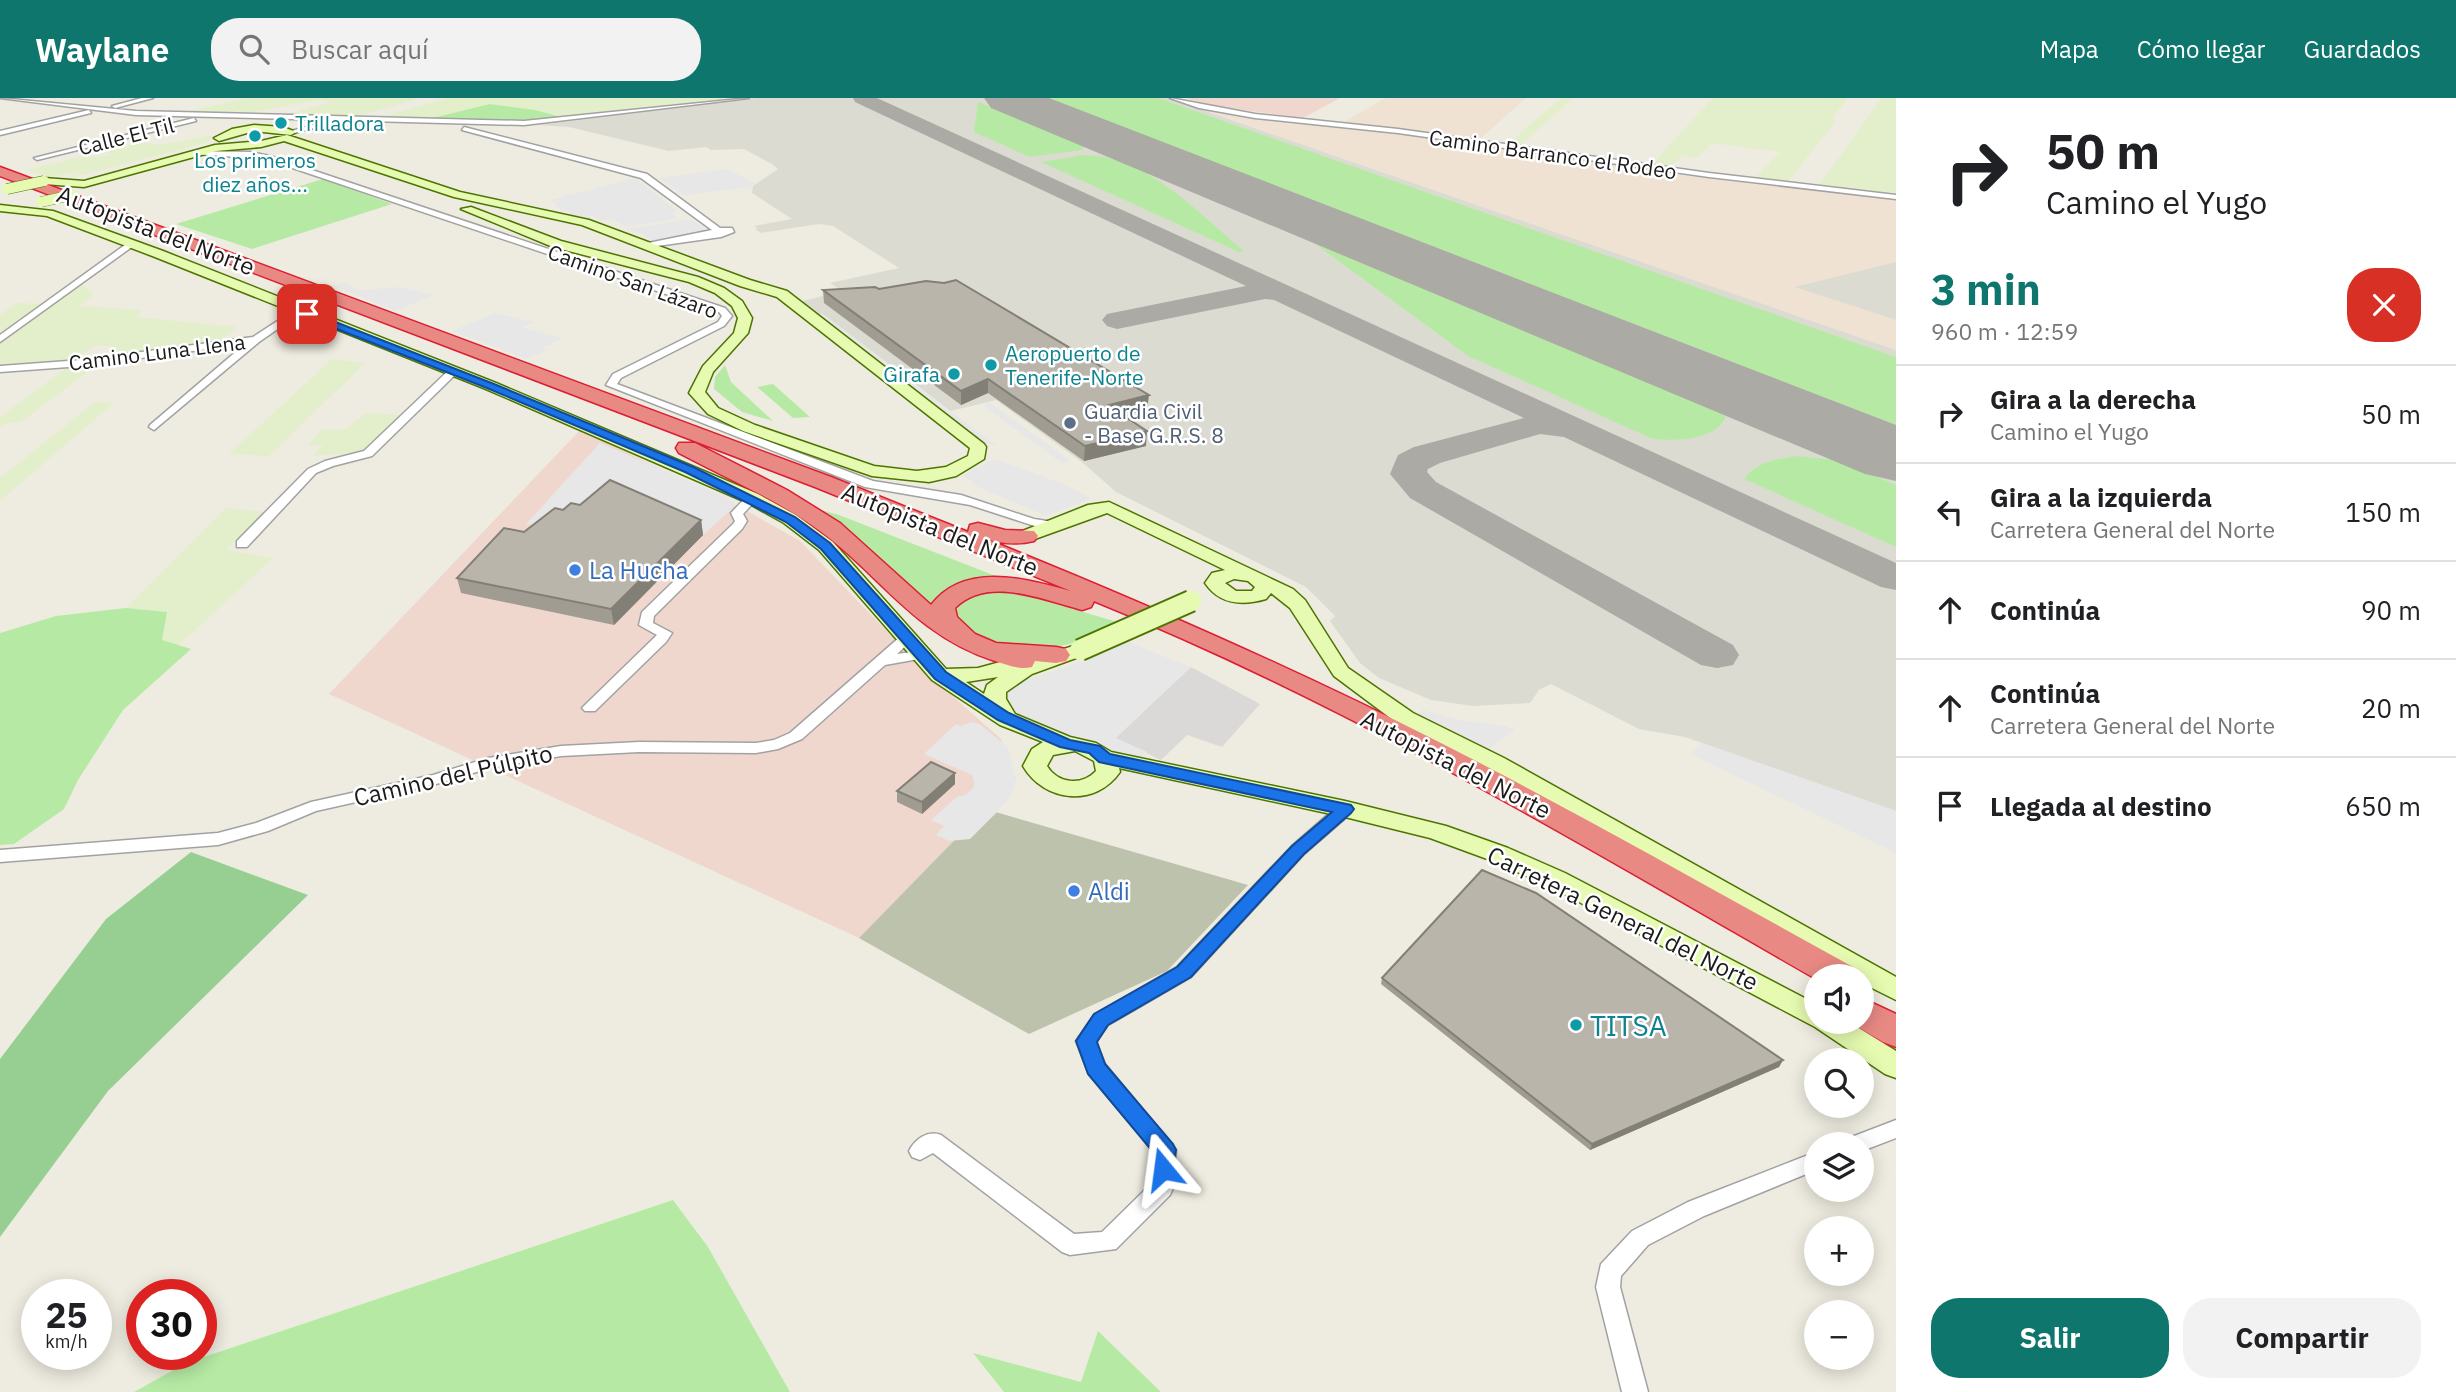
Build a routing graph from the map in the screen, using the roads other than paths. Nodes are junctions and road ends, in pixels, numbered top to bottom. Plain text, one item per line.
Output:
1 (150, 98) edge
2 (746, 98) edge
3 (1173, 98) edge
4 (0, 101) edge
5 (102, 114) junction
6 (174, 114) junction
7 (215, 115) junction
8 (242, 116) junction
9 (265, 117) junction
10 (90, 121) dead end
11 (349, 121) junction
12 (138, 122) dead end
13 (260, 128) junction
14 (271, 128) junction
15 (0, 134) edge
16 (289, 135) junction
17 (218, 141) junction
18 (261, 144) junction
19 (235, 145) junction
20 (196, 153) junction
21 (78, 156) dead end
22 (37, 158) dead end
23 (0, 164) edge
24 (0, 171) edge
25 (49, 181) junction
26 (77, 188) junction
27 (2, 195) edge
28 (1896, 197) edge
29 (36, 202) junction
30 (625, 238) junction
31 (132, 244) junction
32 (646, 246) junction
33 (571, 247) junction
34 (708, 267) junction
35 (278, 276) junction
36 (305, 305) junction
37 (797, 305) junction
38 (0, 338) edge
39 (256, 340) junction
40 (0, 369) edge
41 (454, 371) junction
42 (154, 427) dead end
43 (963, 433) joint
44 (674, 440) junction
45 (823, 482) junction
46 (752, 498) junction
47 (1021, 527) junction
48 (242, 544) dead end
49 (1255, 584) junction
50 (909, 600) junction
51 (1094, 604) junction
52 (912, 647) junction
53 (1054, 656) junction
54 (883, 661) junction
55 (991, 674) junction
56 (940, 676) junction
57 (969, 696) junction
58 (590, 708) dead end
59 (1004, 717) junction
60 (1066, 744) junction
61 (1037, 758) junction
62 (1105, 769) junction
63 (1345, 809) junction
64 (0, 856) edge
65 (1819, 964) edge
66 (1804, 978) edge
67 (1896, 990) edge
68 (1874, 996) edge
69 (1896, 1010) edge
70 (1804, 1011) edge
71 (1874, 1019) edge
72 (1896, 1032) edge
73 (1845, 1034) edge
74 (1896, 1066) edge
75 (1896, 1129) edge
76 (1874, 1137) edge
77 (920, 1151) dead end
78 (1804, 1166) edge
79 (1635, 1392) edge

1 - 5 street
2 - 9 street
3 - 28 street, Camino Barranco el Rodeo
4 - 5 street
5 - 6 street
5 - 15 street
6 - 7 street
6 - 12 street
7 - 8 street
7 - 22 street, Calle El Til
8 - 9 street
8 - 21 street
9 - 13 street
10 - 15 street
11 - 14 street
11 - 16 street
11 - 32 street
13 - 14 main road
13 - 17 main road
14 - 16 main road
16 - 18 main road
16 - 30 main road
17 - 19 main road
17 - 26 main road
18 - 19 main road
18 - 33 main road
19 - 20 main road
20 - 26 main road
20 - 47 street, Camino San Lázaro
23 - 25 highway
24 - 35 highway, Autopista del Norte
25 - 26 main road
25 - 27 main road, bridge
26 - 29 main road, bridge
26 - 35 highway
27 - 29 main road
27 - 31 main road
27 - 36 highway, Autopista del Norte
29 - 36 highway
30 - 32 main road
30 - 33 main road
31 - 36 main road
31 - 38 street
32 - 34 main road
33 - 43 main road
34 - 37 main road
34 - 37 main road
35 - 45 highway, Autopista del Norte
36 - 39 street, Camino Luna Llena
36 - 41 main road
36 - 44 highway, Autopista del Norte
37 - 43 main road
39 - 40 street, Camino Luna Llena
39 - 42 street
41 - 46 main road
41 - 48 street
44 - 50 highway
44 - 51 highway, Autopista del Norte
45 - 47 highway
45 - 65 highway, Autopista del Norte
46 - 52 main road
46 - 58 street
47 - 49 main road
49 - 53 main road, bridge
49 - 67 main road
50 - 53 highway
50 - 55 highway
51 - 53 highway
51 - 66 highway, Autopista del Norte
52 - 54 street
52 - 54 street, Camino del Púlpito
52 - 56 main road
53 - 55 main road
53 - 59 main road
54 - 64 street, Camino del Púlpito
55 - 56 main road
55 - 57 main road
56 - 57 main road
57 - 59 main road
59 - 60 main road
59 - 61 main road
60 - 61 main road
60 - 62 main road
61 - 62 main road
62 - 63 main road, Carretera General del Norte
63 - 70 main road, Carretera General del Norte
63 - 77 street
68 - 69 highway
71 - 72 highway
73 - 74 main road
75 - 76 street
78 - 79 street

